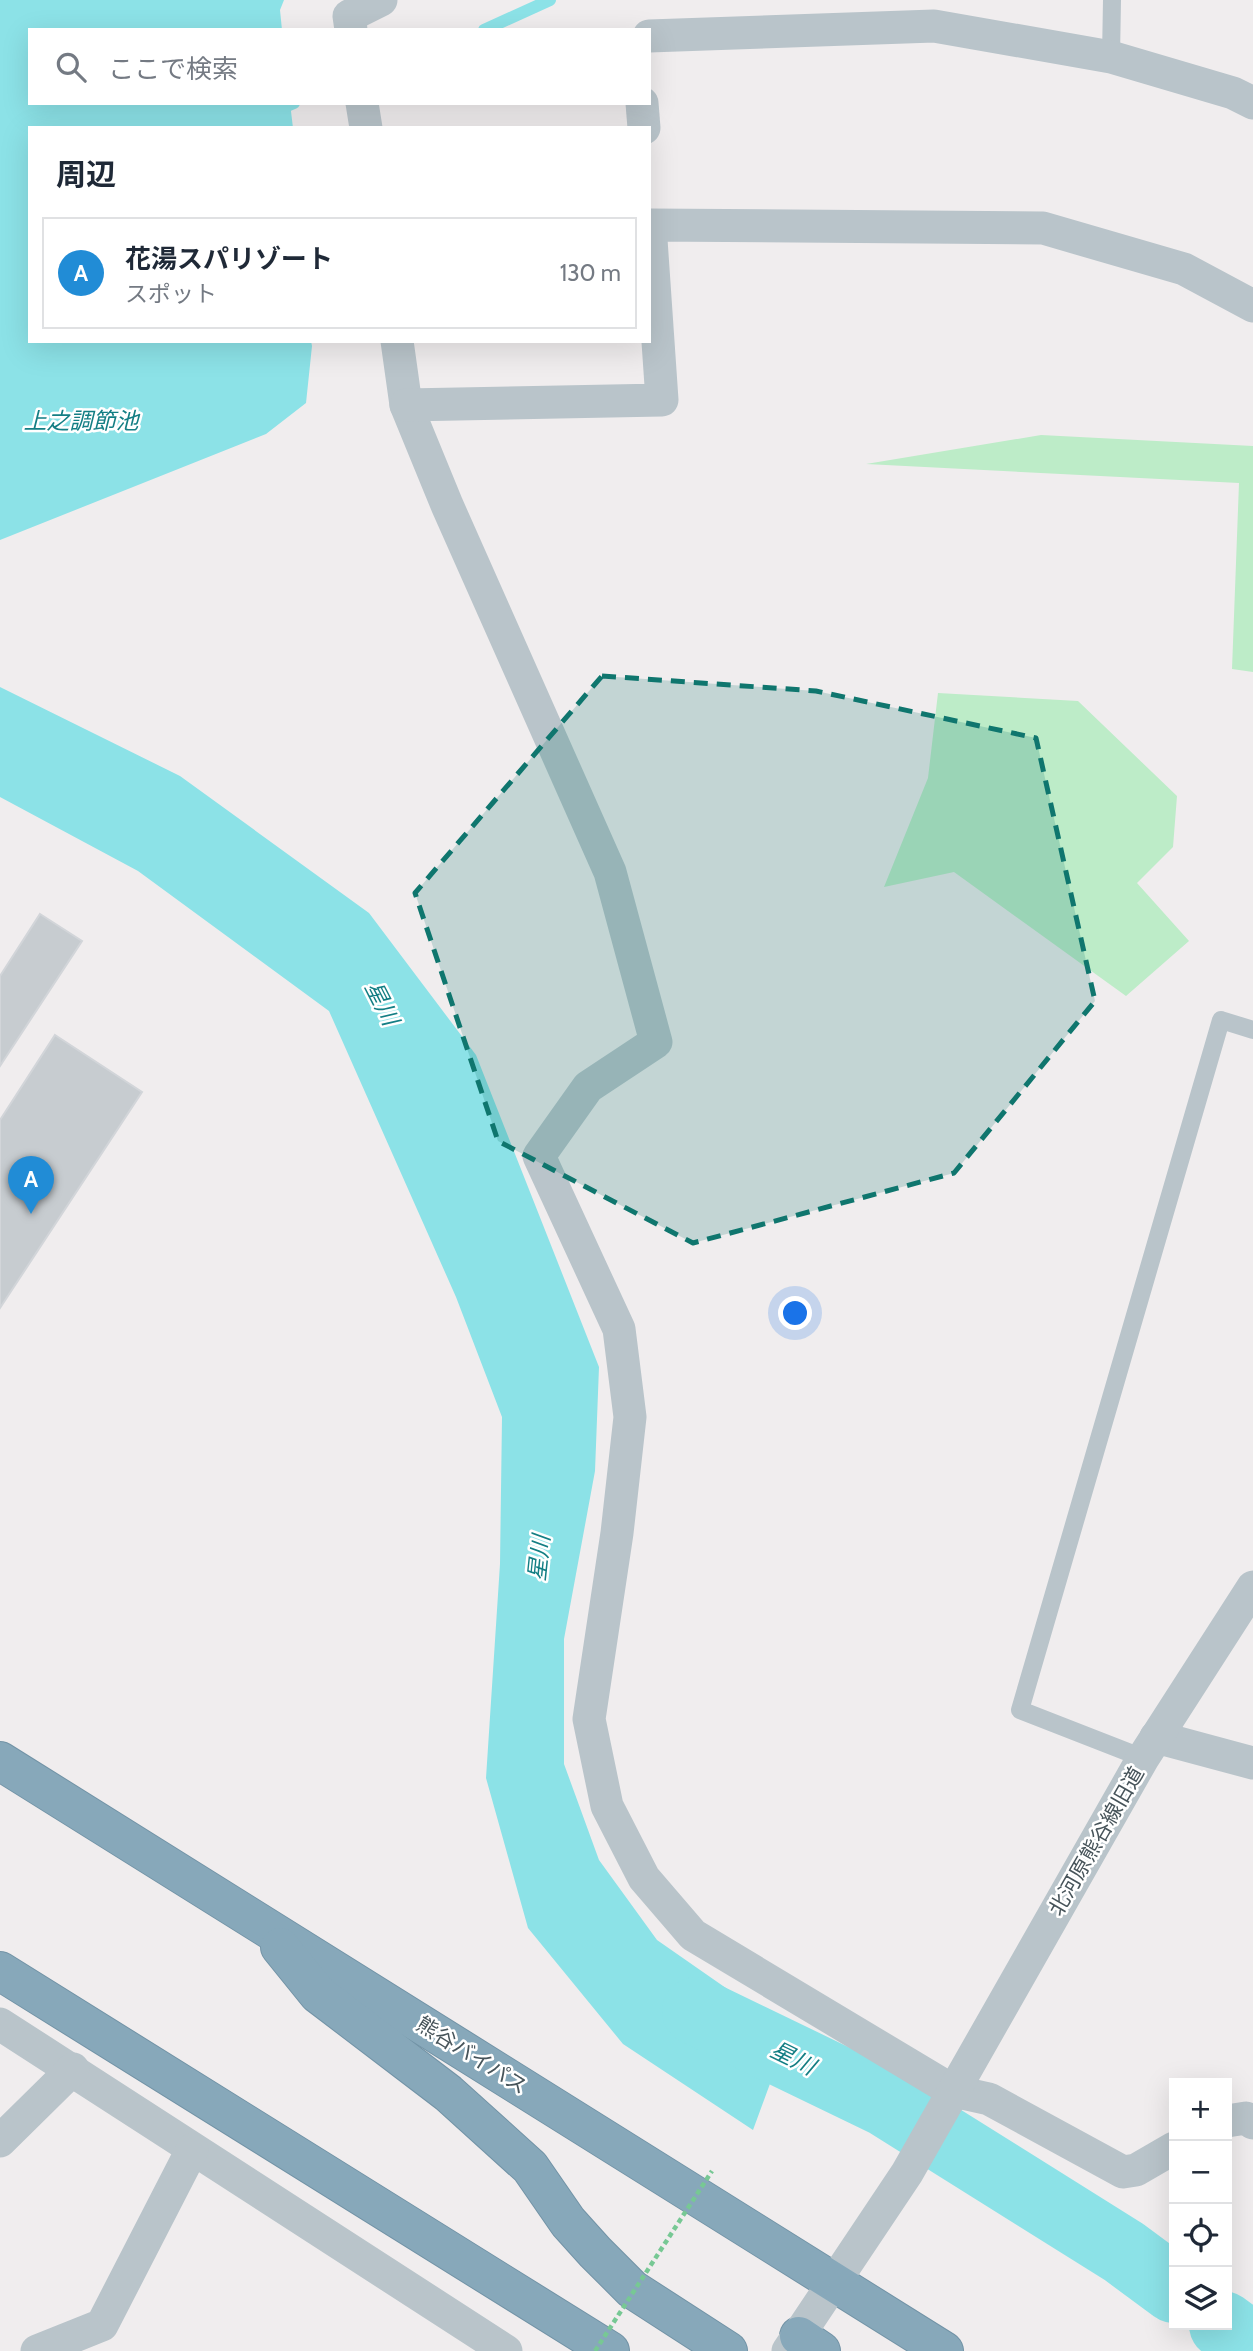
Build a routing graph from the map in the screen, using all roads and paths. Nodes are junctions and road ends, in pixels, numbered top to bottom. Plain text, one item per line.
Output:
1 (381, 0) edge
2 (1112, 0) edge
3 (351, 28) edge
4 (651, 36) edge
5 (1111, 57) junction
6 (1253, 103) edge
7 (362, 105) edge
8 (642, 105) edge
9 (366, 126) edge
10 (644, 126) edge
11 (651, 216) edge
12 (651, 231) edge
13 (1253, 306) edge
14 (397, 343) edge
15 (406, 405) junction
16 (1253, 1030) edge
17 (1253, 1587) edge
18 (1150, 1747) junction
19 (0, 1761) edge
20 (1253, 1763) edge
21 (261, 1923) junction
22 (0, 1971) edge
23 (0, 2024) edge
24 (73, 2069) junction
25 (950, 2096) junction
26 (1232, 2120) edge
27 (1253, 2123) edge
28 (0, 2141) edge
29 (192, 2150) junction
30 (1169, 2151) edge
31 (712, 2171) dead end
32 (836, 2283) junction
33 (803, 2346) edge
34 (501, 2350) edge
35 (37, 2351) edge
36 (595, 2351) edge
37 (610, 2351) edge
38 (728, 2351) edge
39 (944, 2351) edge

1 - 3 street
2 - 5 lane
4 - 5 street
5 - 6 street
7 - 9 street
8 - 10 street
11 - 13 street
12 - 15 street
14 - 15 street
15 - 25 street
16 - 18 lane
17 - 18 street, 北河原熊谷線旧道
18 - 20 street
18 - 25 street, 北河原熊谷線旧道
19 - 21 highway, 熊谷バイパス
21 - 32 highway, 熊谷バイパス
21 - 38 highway
22 - 37 highway
23 - 24 street
24 - 28 street
24 - 29 street
25 - 30 street
25 - 32 street, 北河原熊谷線旧道
26 - 27 street
29 - 34 street
29 - 35 street
31 - 36 path, bridge
32 - 33 street
32 - 39 highway, 熊谷バイパス

